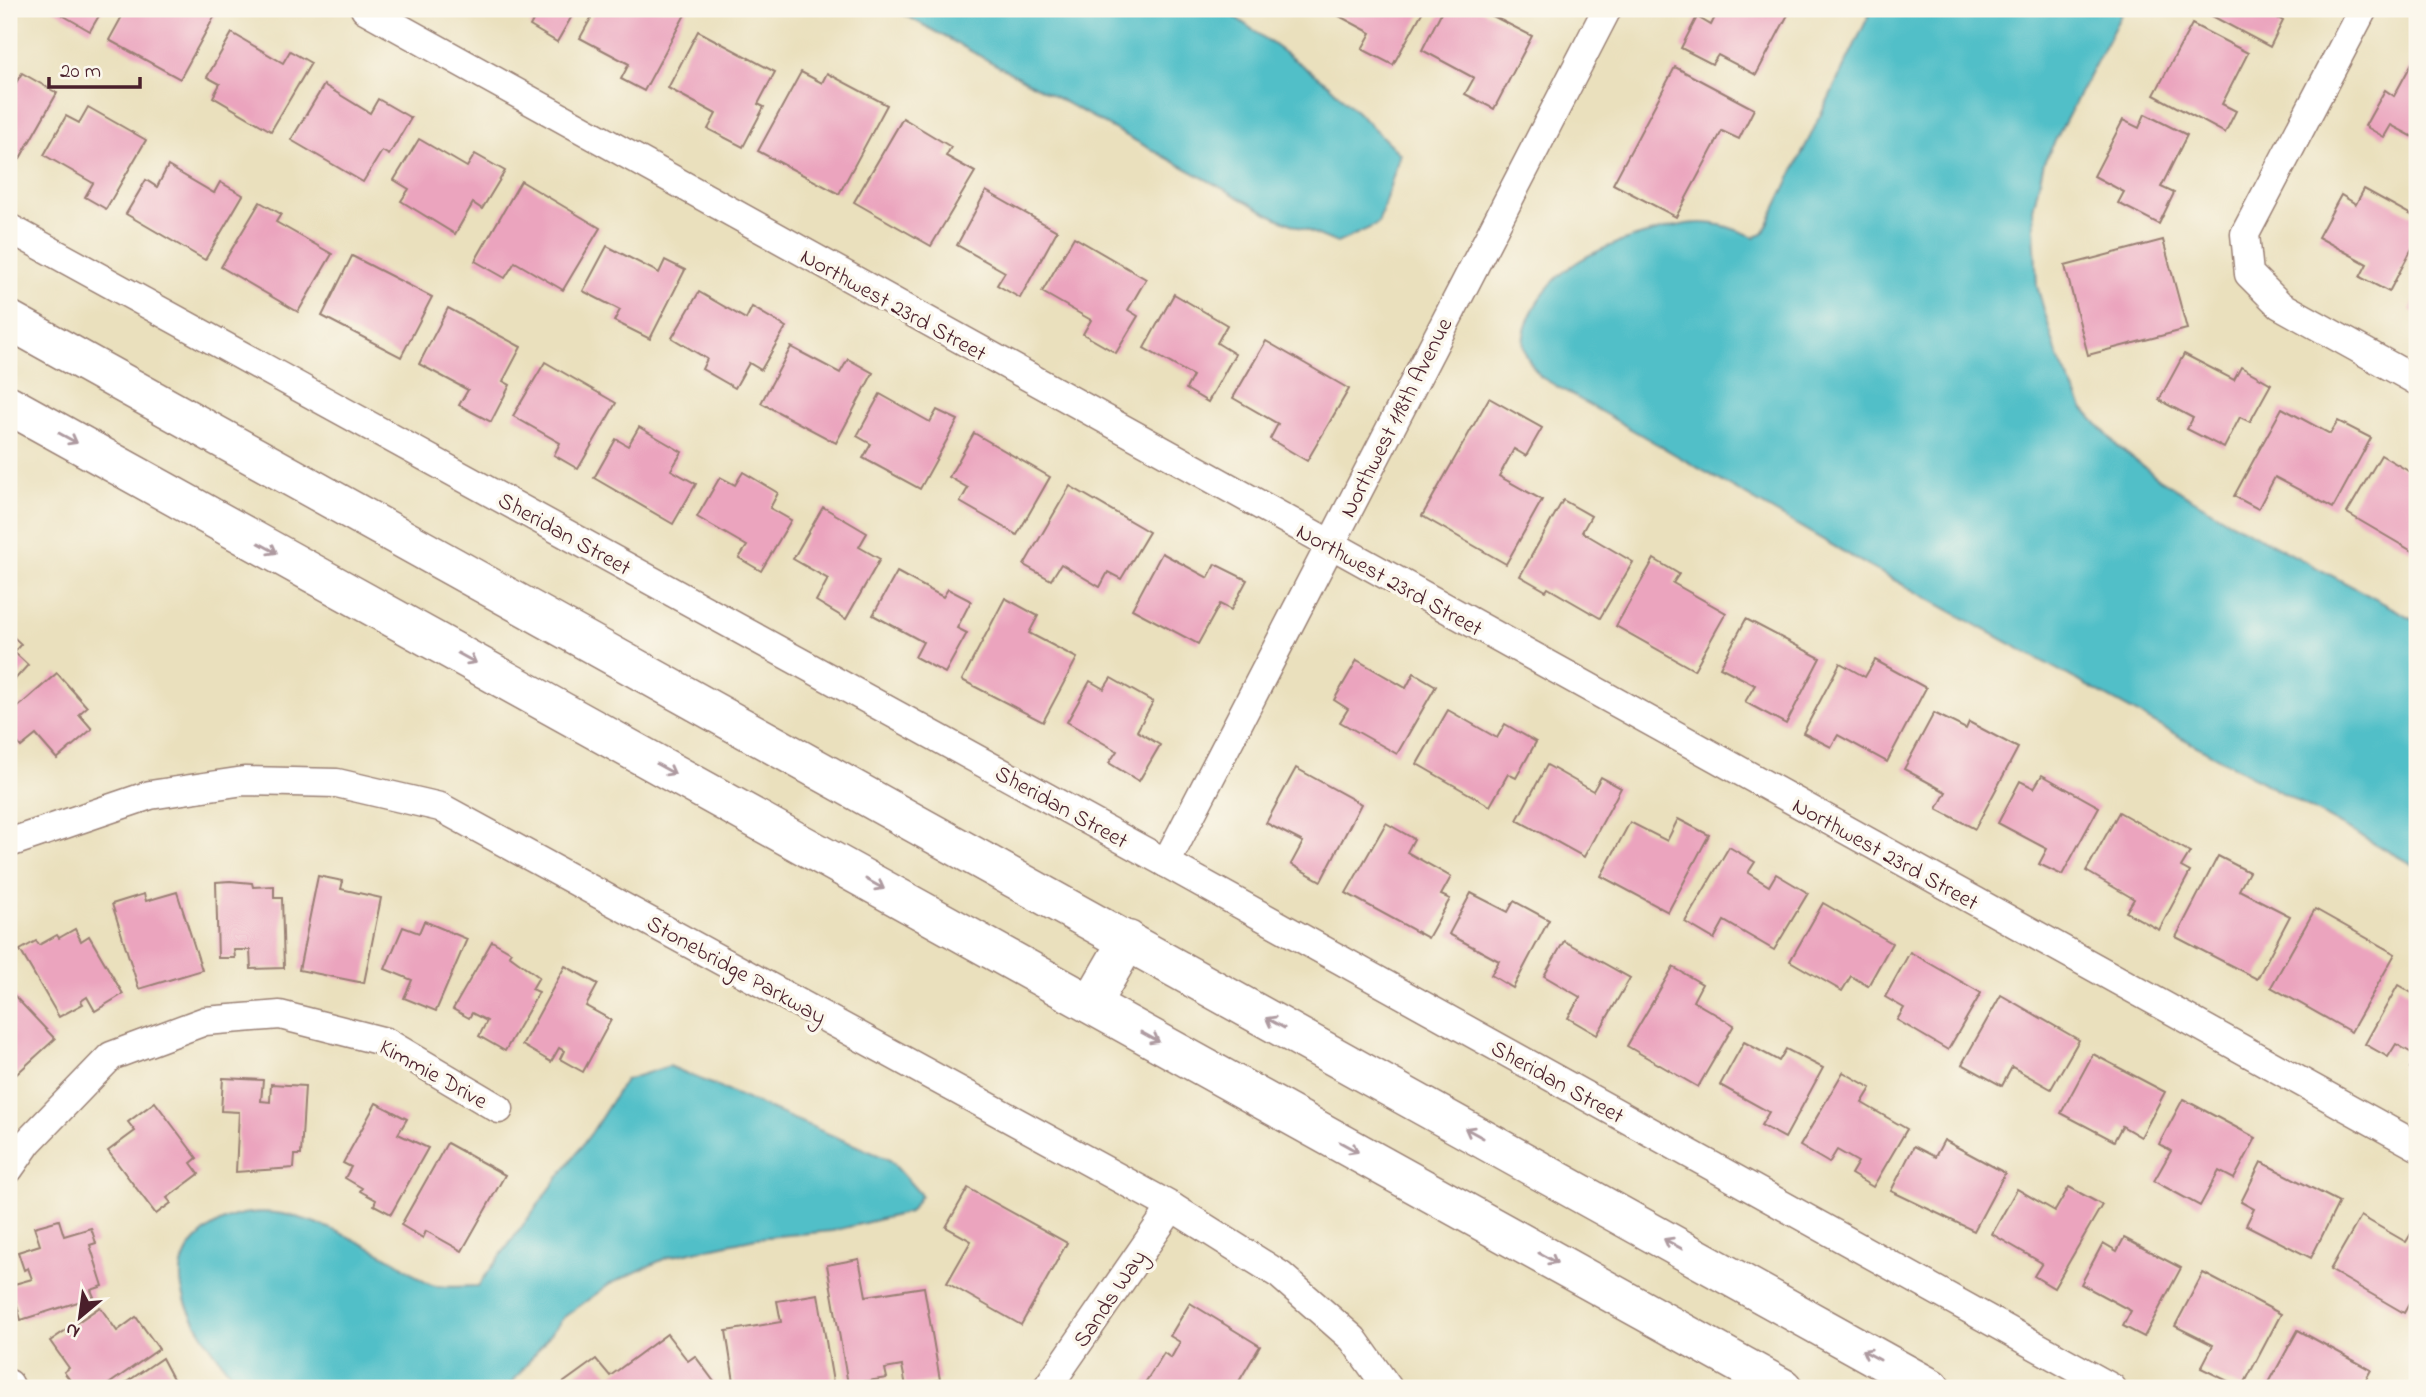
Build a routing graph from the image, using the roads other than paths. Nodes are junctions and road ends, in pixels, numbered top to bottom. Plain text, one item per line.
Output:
1 (365, 9) edge
2 (1607, 9) edge
3 (2363, 9) edge
4 (9, 228) edge
5 (9, 320) edge
6 (2417, 381) edge
7 (9, 405) edge
8 (1329, 545) junction
9 (9, 843) edge
10 (1166, 863) junction
11 (1128, 940) junction
12 (1091, 1004) junction
13 (499, 1109) dead end
14 (2417, 1146) edge
15 (9, 1169) edge
16 (1172, 1207) junction
17 (1047, 1388) edge
18 (1388, 1388) edge
19 (1783, 1388) edge
20 (1931, 1388) edge
21 (2112, 1388) edge

1 - 8 street, Northwest 23rd Street
2 - 8 street, Northwest 118th Avenue
3 - 6 street
4 - 10 street, Sheridan Street
5 - 11 main road
7 -> 12 main road
8 - 10 street, Northwest 118th Avenue
8 - 14 street, Northwest 23rd Street
9 - 16 street, Stonebridge Parkway
10 - 21 street, Sheridan Street
11 - 12 main road
20 -> 11 main road
12 -> 19 main road
13 - 15 street, Kimmie Drive
16 - 17 street, Sands Way
16 - 18 street, Stonebridge Parkway

